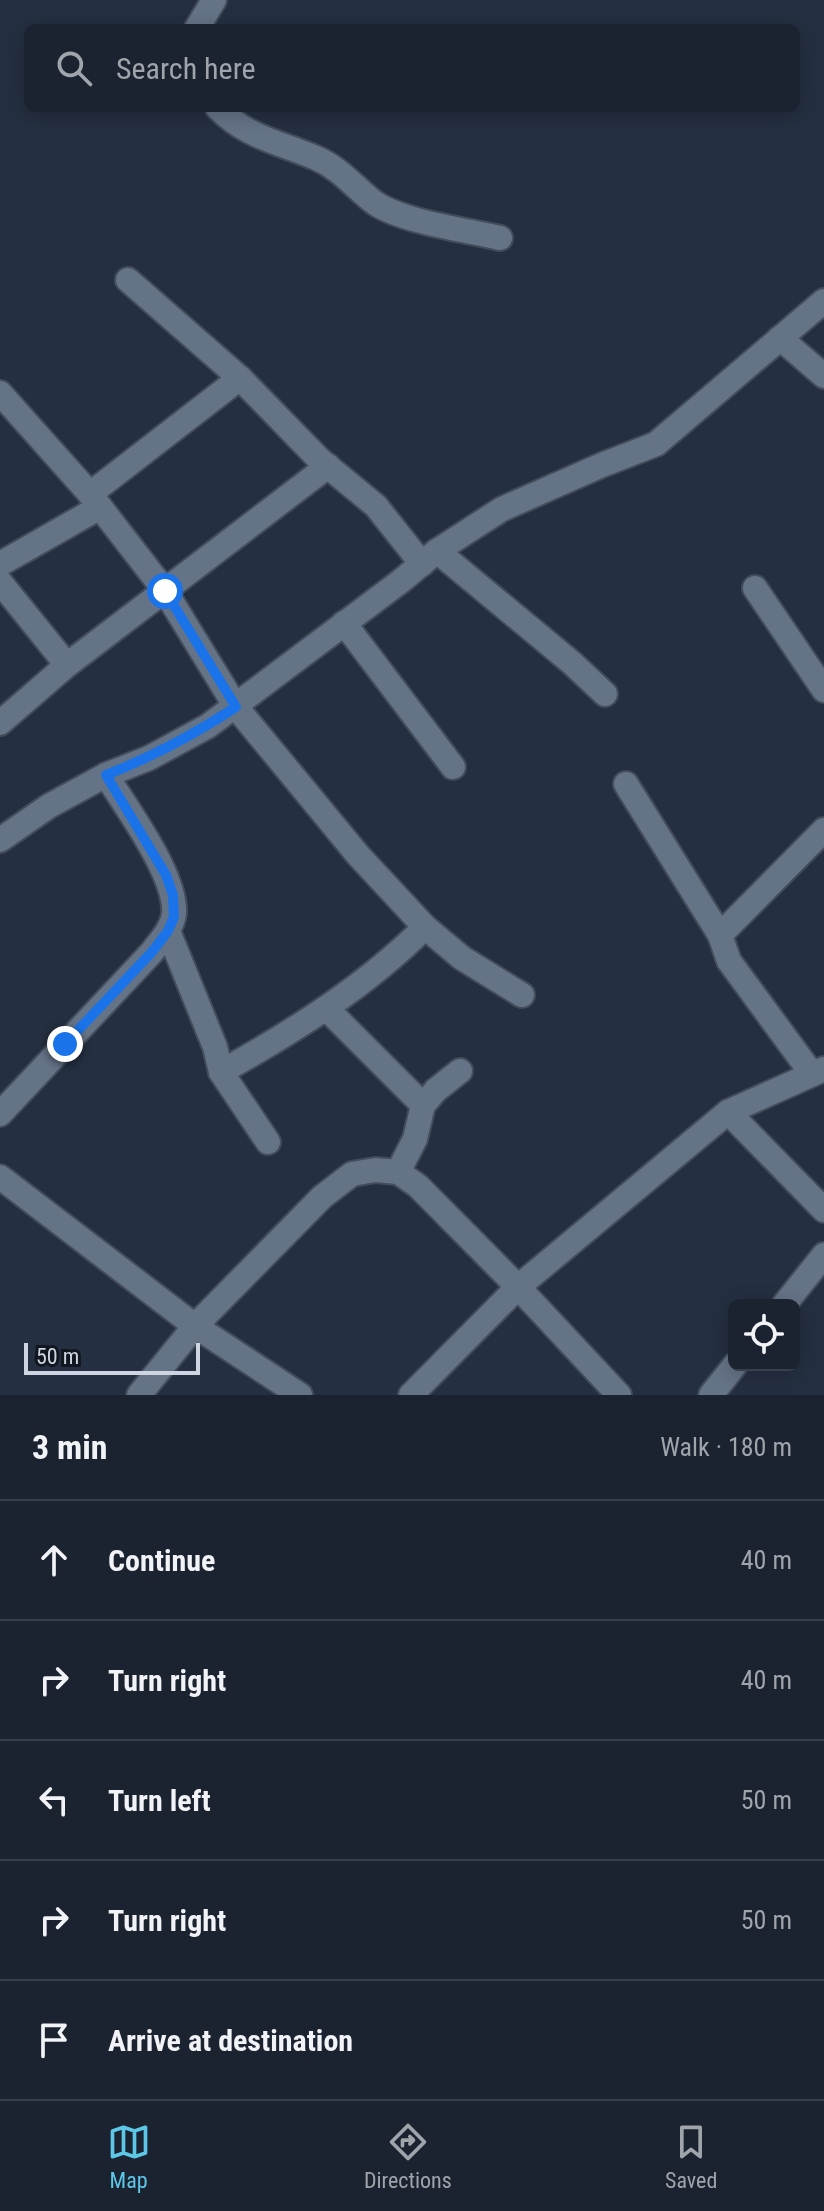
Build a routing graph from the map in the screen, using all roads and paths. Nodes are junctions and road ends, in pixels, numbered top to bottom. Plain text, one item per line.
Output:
1 (214, 0) edge
2 (199, 24) edge
3 (222, 112) edge
4 (500, 238) dead end
5 (128, 280) dead end
6 (824, 301) edge
7 (780, 338) junction
8 (824, 376) edge
9 (240, 378) junction
10 (0, 393) edge
11 (328, 466) junction
12 (95, 500) junction
13 (429, 557) junction
14 (0, 564) edge
15 (0, 582) edge
16 (755, 588) dead end
17 (165, 591) junction
18 (344, 623) junction
19 (67, 665) junction
20 (824, 690) edge
21 (605, 694) dead end
22 (236, 707) junction
23 (0, 723) edge
24 (453, 767) dead end
25 (106, 775) junction
26 (626, 784) dead end
27 (824, 830) edge
28 (0, 840) edge
29 (425, 927) junction
30 (168, 931) junction
31 (720, 935) junction
32 (522, 995) dead end
33 (326, 1008) junction
34 (460, 1071) dead end
35 (221, 1072) junction
36 (818, 1072) edge
37 (423, 1105) junction
38 (728, 1112) junction
39 (0, 1114) edge
40 (268, 1142) dead end
41 (398, 1172) junction
42 (0, 1177) edge
43 (824, 1210) edge
44 (824, 1255) edge
45 (518, 1287) junction
46 (789, 1299) edge
47 (195, 1326) junction
48 (730, 1371) edge
49 (423, 1391) edge
50 (139, 1395) edge
51 (300, 1395) edge
52 (619, 1395) edge
53 (711, 1395) edge

1 - 2 street
3 - 4 street
5 - 9 street
6 - 7 street
7 - 8 street
7 - 13 street
9 - 11 street
9 - 12 street
10 - 12 street
11 - 13 street
11 - 17 street
12 - 14 street
12 - 17 street
13 - 18 street
13 - 21 street
15 - 19 street
16 - 20 street
17 - 19 street
17 - 22 street
18 - 22 street
18 - 24 street
19 - 23 street
22 - 25 street
22 - 29 street
25 - 28 street
25 - 30 street
26 - 31 street
27 - 31 street
29 - 32 street
29 - 33 street
30 - 35 street
30 - 39 street
31 - 36 street
33 - 35 street
33 - 37 street
34 - 37 street
35 - 40 street
36 - 38 street
37 - 41 street
38 - 43 street
38 - 45 street
41 - 45 street
41 - 47 street
42 - 47 street
44 - 46 street
45 - 49 street
45 - 52 street
47 - 50 street
47 - 51 street
48 - 53 street

